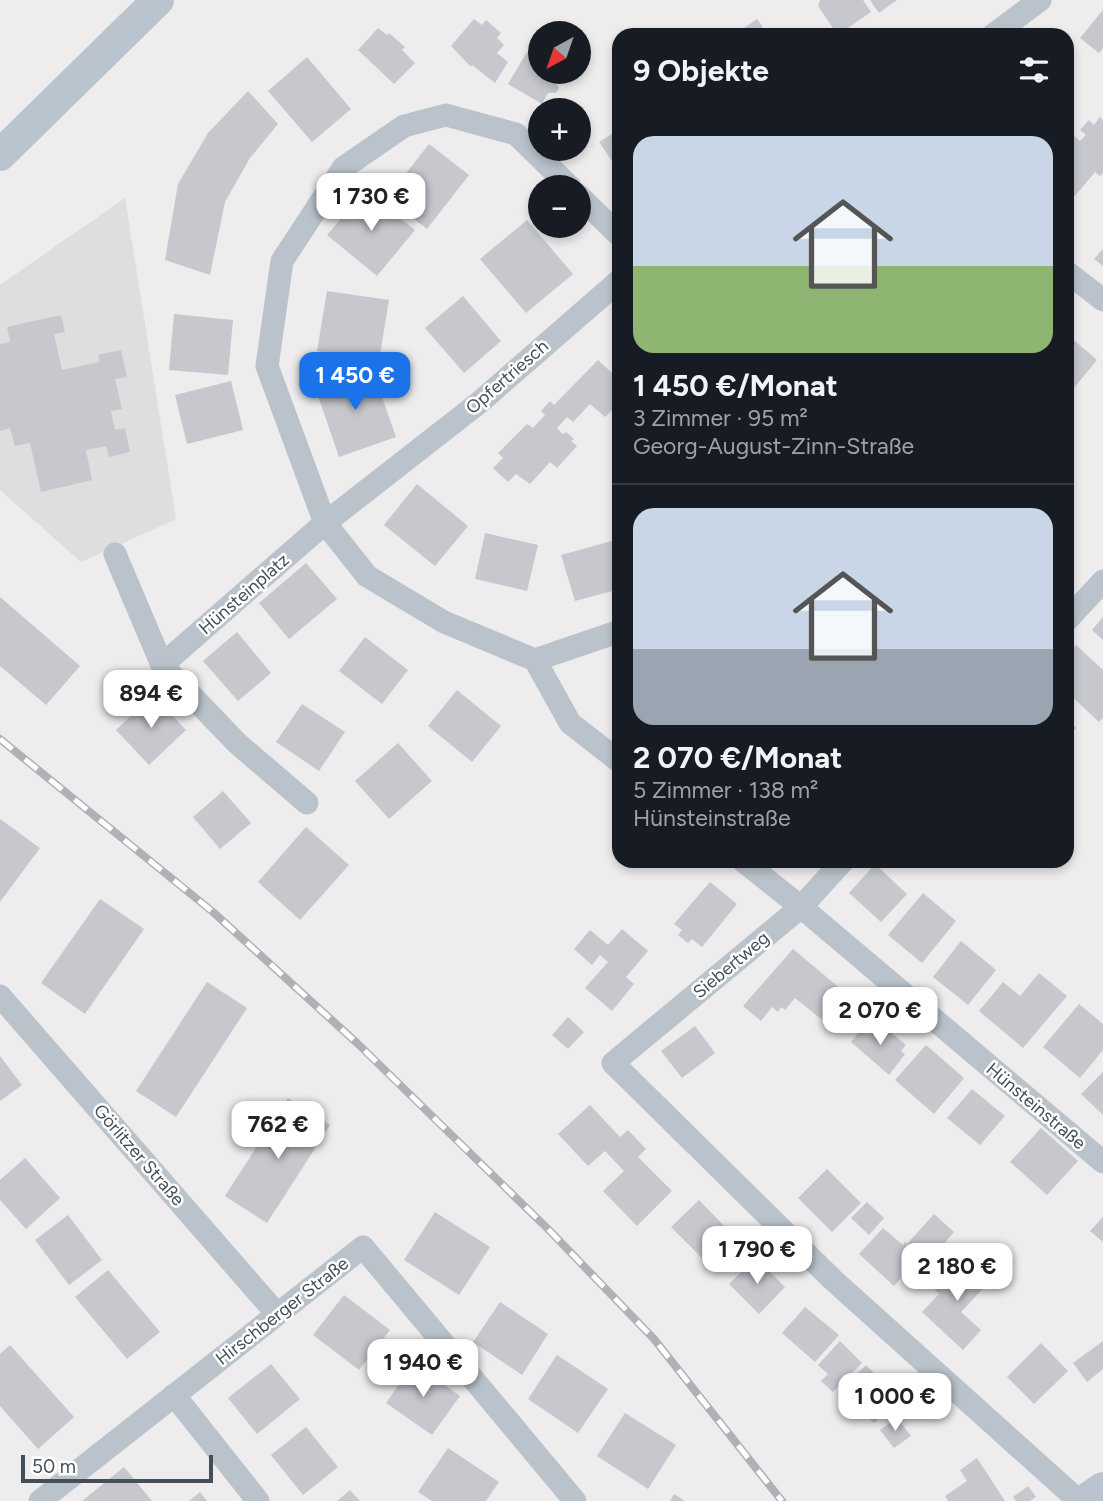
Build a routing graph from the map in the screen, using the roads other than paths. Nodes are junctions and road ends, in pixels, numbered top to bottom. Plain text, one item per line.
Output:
1 (158, 0) edge
2 (1040, 0) edge
3 (1002, 28) edge
4 (0, 155) edge
5 (558, 175) edge
6 (591, 208) edge
7 (612, 228) edge
8 (1074, 277) edge
9 (612, 287) edge
10 (1103, 300) edge
11 (325, 523) junction
12 (115, 554) dead end
13 (1103, 581) edge
14 (1074, 612) edge
15 (612, 634) edge
16 (535, 660) junction
17 (162, 665) junction
18 (612, 756) edge
19 (307, 803) dead end
20 (752, 868) edge
21 (837, 868) edge
22 (801, 907) junction
23 (0, 996) edge
24 (1103, 1162) edge
25 (277, 1314) junction
26 (174, 1395) junction
27 (1103, 1488) edge
28 (40, 1501) edge
29 (258, 1501) edge
30 (575, 1501) edge
31 (1082, 1501) edge

1 - 4 main road
2 - 3 street
5 - 11 street
6 - 7 street
8 - 10 street
9 - 11 street, Opfertriesch
11 - 16 street
11 - 17 street, Hünsteinplatz
12 - 17 street
13 - 14 street
15 - 16 street
16 - 18 street
17 - 19 street
20 - 22 street, Hünsteinstraße
21 - 22 street, Siebertweg
22 - 24 street, Hünsteinstraße
22 - 31 street, Siebertweg
23 - 25 street, Görlitzer Straße
25 - 26 street, Hirschberger Straße
25 - 30 street, Hirschberger Straße
26 - 28 street, Hirschberger Straße
26 - 29 street
27 - 31 main road

